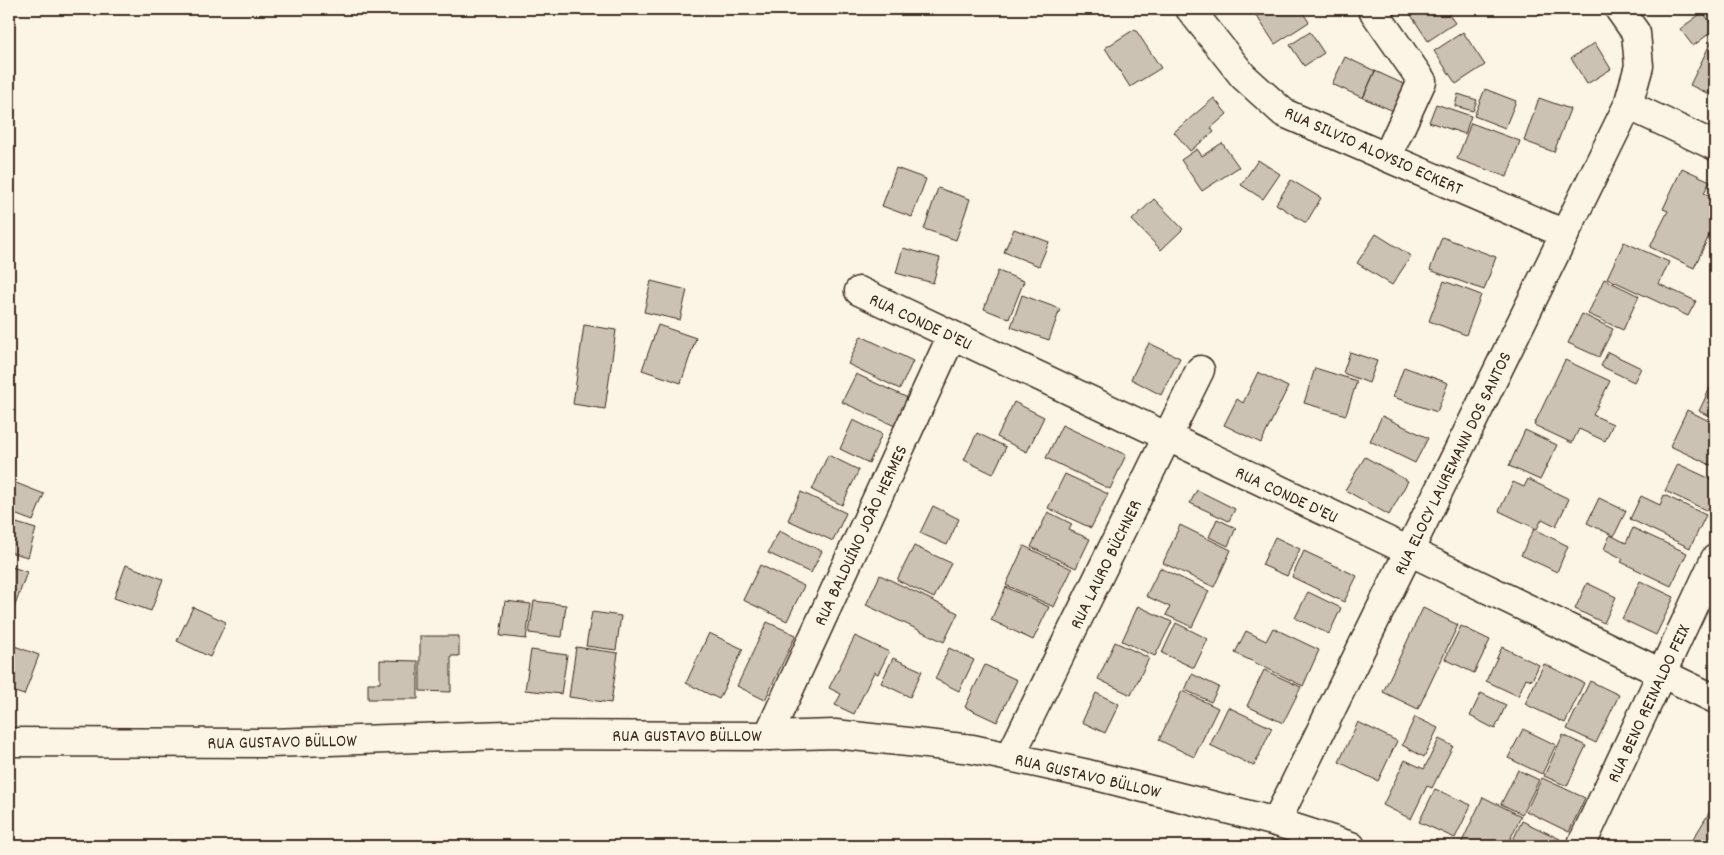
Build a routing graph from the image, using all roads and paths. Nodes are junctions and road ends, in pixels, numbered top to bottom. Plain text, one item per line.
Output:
1 (1190, 9) edge
2 (1372, 9) edge
3 (1619, 9) edge
4 (1628, 105) junction
5 (1715, 146) edge
6 (1387, 157) junction
7 (1565, 234) junction
8 (858, 291) dead end
9 (952, 335) junction
10 (1200, 370) dead end
11 (1167, 437) junction
12 (1409, 551) junction
13 (1715, 559) edge
14 (1661, 673) junction
15 (1715, 699) edge
16 (768, 736) junction
17 (9, 742) edge
18 (1010, 757) junction
19 (1276, 822) junction
20 (1351, 846) edge
21 (1581, 846) edge

1 - 6 street, RUA SILVIO ALOYSIO ECKERT
2 - 6 street
3 - 4 street, RUA ELOCY LAUREMANN DOS SANTOS
4 - 5 street
4 - 7 street, RUA ELOCY LAUREMANN DOS SANTOS
6 - 7 street, RUA SILVIO ALOYSIO ECKERT
7 - 12 street, RUA ELOCY LAUREMANN DOS SANTOS
8 - 9 street, RUA CONDE D'EU
9 - 11 street, RUA CONDE D'EU
9 - 16 street, RUA BALDUÍNO JOÃO HERMES
10 - 11 street, RUA LAURO BÜCHNER
11 - 12 street, RUA CONDE D'EU
11 - 18 street, RUA LAURO BÜCHNER
12 - 14 street, RUA CONDE D'EU
12 - 19 street, RUA ELOCY LAUREMANN DOS SANTOS
13 - 14 street, RUA BENO REINALDO FEIX
14 - 15 street, RUA CONDE D'EU
14 - 21 street, RUA BENO REINALDO FEIX
16 - 17 street, RUA GUSTAVO BÜLLOW
16 - 18 street, RUA GUSTAVO BÜLLOW
18 - 19 street, RUA GUSTAVO BÜLLOW
19 - 20 street, RUA GUSTAVO BÜLLOW

